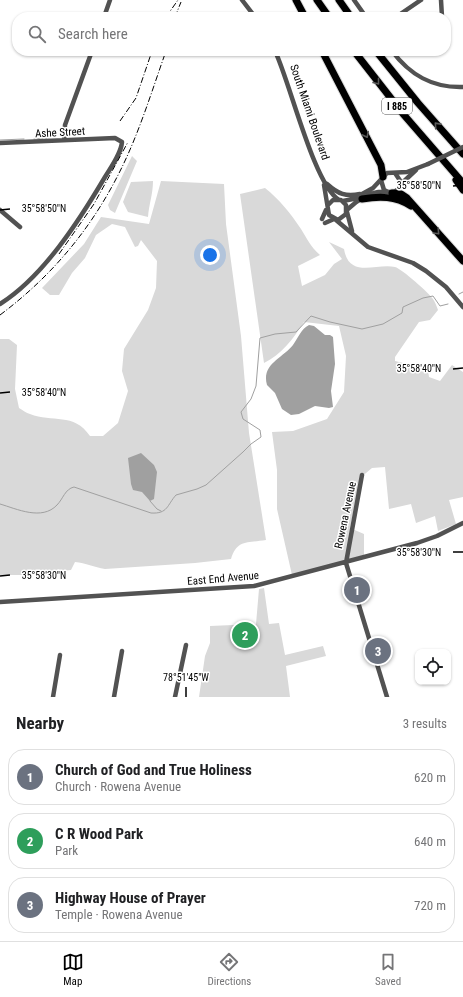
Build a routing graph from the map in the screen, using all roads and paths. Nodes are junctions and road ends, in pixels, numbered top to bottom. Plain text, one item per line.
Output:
1 (110, 0) edge
2 (242, 0) edge
3 (296, 0) edge
4 (317, 0) edge
5 (339, 0) edge
6 (354, 0) edge
7 (421, 0) edge
8 (441, 0) edge
9 (106, 12) edge
10 (251, 12) edge
11 (302, 12) edge
12 (325, 12) edge
13 (347, 12) edge
14 (362, 12) edge
15 (403, 12) edge
16 (442, 12) edge
17 (90, 56) edge
18 (277, 56) edge
19 (325, 56) edge
20 (358, 56) edge
21 (380, 56) edge
22 (396, 56) edge
23 (463, 87) edge
24 (64, 140) junction
25 (0, 143) edge
26 (463, 147) edge
27 (463, 154) edge
28 (443, 160) junction
29 (416, 170) junction
30 (395, 173) junction
31 (382, 178) junction
32 (323, 180) junction
33 (463, 183) edge
34 (401, 185) junction
35 (463, 190) edge
36 (390, 192) junction
37 (362, 196) junction
38 (341, 200) junction
39 (327, 207) junction
40 (414, 208) junction
41 (0, 210) edge
42 (347, 211) junction
43 (335, 219) junction
44 (20, 227) dead end
45 (352, 232) junction
46 (463, 260) edge
47 (0, 304) edge
48 (463, 307) edge
49 (362, 475) dead end
50 (463, 523) edge
51 (346, 563) junction
52 (0, 602) edge
53 (186, 645) dead end
54 (122, 651) dead end
55 (60, 655) dead end
56 (53, 697) edge
57 (114, 697) edge
58 (175, 697) edge
59 (388, 697) edge

1 - 9 street
2 - 10 street
3 - 11 highway
4 - 12 highway
5 - 13 highway
6 - 14 street
7 - 15 street
8 - 16 street
17 - 24 street
18 - 32 street, South Miami Boulevard
19 -> 31 highway
20 -> 28 highway, I 885
27 -> 21 highway, I 885
22 - 23 street
24 - 25 street, Ashe Street
24 - 47 street, Ashe Street
26 - 29 street, bridge
28 - 33 highway, I 885
28 - 35 highway
29 - 30 street
29 - 34 street
30 - 31 street
30 - 34 street
31 - 36 street
31 - 37 street
32 - 37 street
32 - 38 street, South Miami Boulevard
32 - 39 street, South Miami Boulevard
34 - 36 street
36 - 37 street
36 - 40 highway
37 - 38 street
37 - 40 highway
37 - 42 street
38 - 39 street
38 - 42 street
39 - 43 street
39 - 43 street
40 -> 46 highway
41 - 44 street
42 - 43 street
42 - 45 street
43 - 45 street
45 - 48 street
49 - 51 street, Rowena Avenue
50 - 51 street, East End Avenue
51 - 52 street, East End Avenue
51 - 59 street, Rowena Avenue
53 - 58 street
54 - 57 street
55 - 56 street

